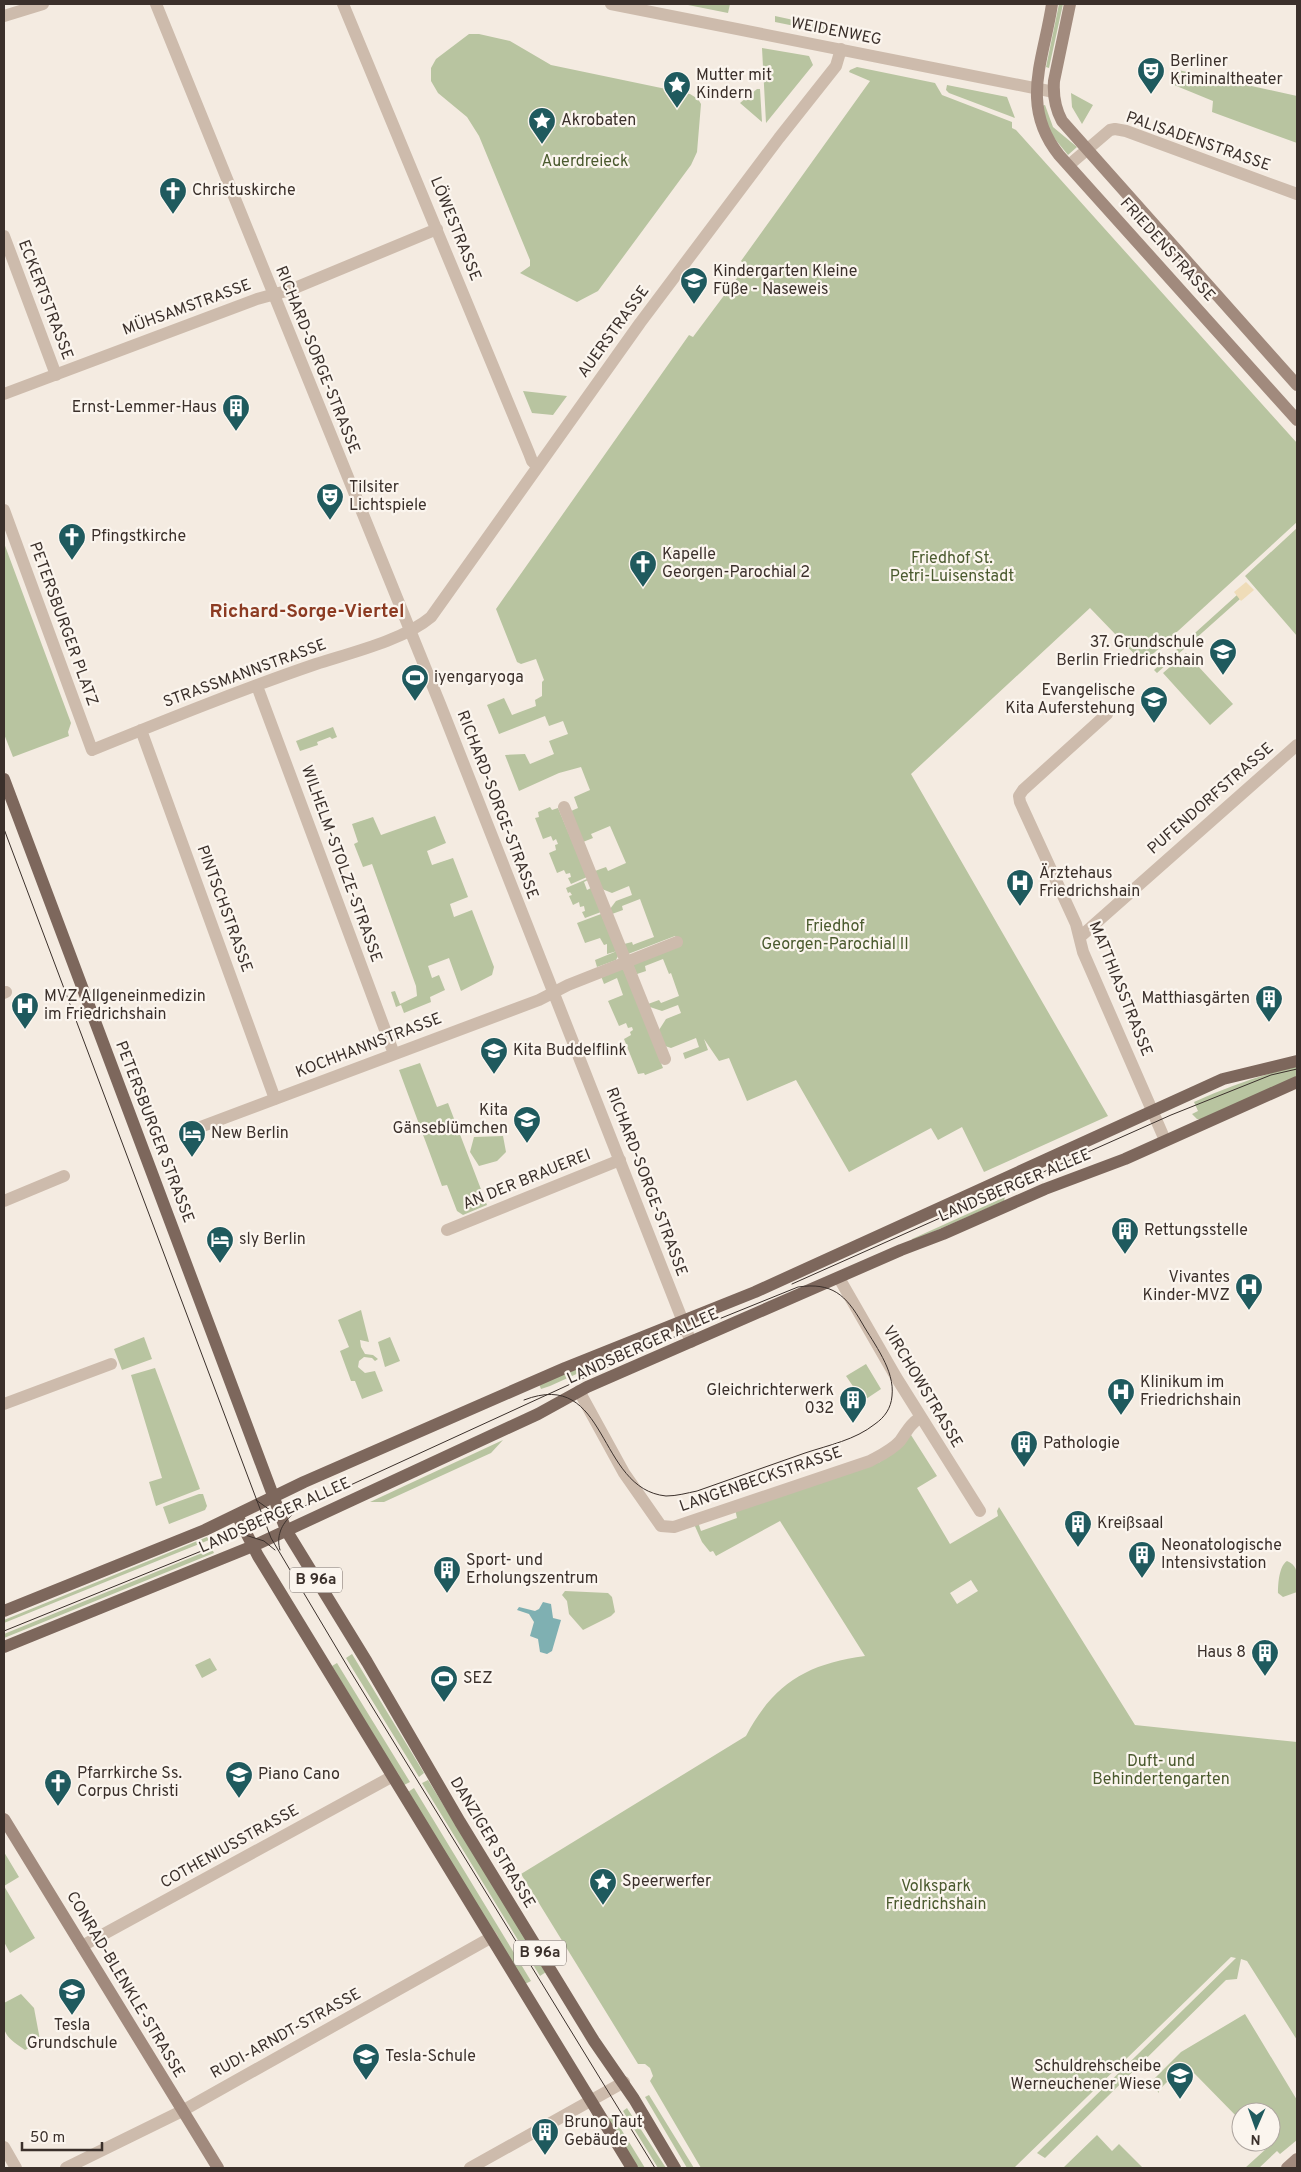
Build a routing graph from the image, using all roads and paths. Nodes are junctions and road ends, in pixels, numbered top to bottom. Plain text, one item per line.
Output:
1 (43, 4) edge
2 (156, 4) edge
3 (343, 4) edge
4 (611, 4) edge
5 (1052, 4) edge
6 (1070, 4) edge
7 (5, 11) edge
8 (841, 49) junction
9 (1036, 90) junction
10 (1054, 92) junction
11 (1086, 149) junction
12 (1069, 165) junction
13 (1297, 194) edge
14 (437, 229) junction
15 (4, 236) edge
16 (273, 294) junction
17 (56, 375) junction
18 (1297, 385) edge
19 (4, 394) edge
20 (1297, 420) edge
21 (537, 466) junction
22 (4, 510) edge
23 (410, 631) junction
24 (257, 686) junction
25 (1107, 714) dead end
26 (141, 730) junction
27 (1297, 745) edge
28 (92, 750) joint
29 (4, 779) edge
30 (564, 807) dead end
31 (1080, 937) junction
32 (677, 942) dead end
33 (626, 962) junction
34 (553, 992) junction
35 (394, 1054) junction
36 (665, 1059) dead end
37 (1297, 1062) edge
38 (1297, 1082) edge
39 (275, 1099) junction
40 (1152, 1110) junction
41 (196, 1129) dead end
42 (1165, 1140) junction
43 (620, 1160) junction
44 (64, 1176) dead end
45 (4, 1201) edge
46 (447, 1230) dead end
47 (839, 1278) junction
48 (682, 1321) junction
49 (691, 1342) junction
50 (110, 1364) dead end
51 (581, 1396) junction
52 (4, 1404) edge
53 (921, 1417) junction
54 (273, 1497) junction
55 (980, 1512) dead end
56 (237, 1515) junction
57 (286, 1530) junction
58 (253, 1546) junction
59 (4, 1612) edge
60 (4, 1646) edge
61 (393, 1776) junction
62 (4, 1819) edge
63 (492, 1938) junction
64 (82, 1946) junction
65 (624, 2082) junction
66 (591, 2101) junction
67 (182, 2110) junction
68 (4, 2148) edge
69 (1297, 2159) edge
70 (16, 2168) edge
71 (66, 2168) edge
72 (218, 2168) edge
73 (470, 2168) edge
74 (632, 2168) edge
75 (675, 2168) edge
76 (1287, 2168) edge

1 - 7 street
2 - 16 street, RICHARD-SORGE-STRASSE
3 - 14 street, LÖWESTRASSE
4 - 8 street, WEIDENWEG
5 - 9 street, FRIEDENSTRASSE
6 - 10 street
8 - 9 street, WEIDENWEG
8 - 21 street, AUERSTRASSE
9 - 10 street, WEIDENWEG
9 - 12 street, FRIEDENSTRASSE
10 - 11 street, FRIEDENSTRASSE
11 - 12 street, PALISADENSTRASSE
11 - 13 street, PALISADENSTRASSE
11 - 18 street, FRIEDENSTRASSE
12 - 20 street, FRIEDENSTRASSE
14 - 16 street, MÜHSAMSTRASSE
14 - 21 street, LÖWESTRASSE
15 - 17 street, ECKERTSTRASSE
16 - 17 street, MÜHSAMSTRASSE
16 - 23 street, RICHARD-SORGE-STRASSE
17 - 19 street, MÜHSAMSTRASSE
21 - 23 street, AUERSTRASSE
22 - 28 street, PETERSBURGER PLATZ
23 - 24 street, STRASSMANNSTRASSE
23 - 34 street, RICHARD-SORGE-STRASSE
24 - 26 street, STRASSMANNSTRASSE
24 - 35 street, WILHELM-STOLZE-STRASSE
25 - 31 street, MATTHIASSTRASSE
26 - 28 street, STRASSMANNSTRASSE
26 - 39 street, PINTSCHSTRASSE
27 - 31 street, PUFENDORFSTRASSE
29 - 54 main road, PETERSBURGER STRASSE / B 96a
30 - 33 street
31 - 40 street, MATTHIASSTRASSE
32 - 33 street, KOCHHANNSTRASSE
33 - 34 street, KOCHHANNSTRASSE
33 - 36 street
34 - 35 street, KOCHHANNSTRASSE
34 - 43 street, RICHARD-SORGE-STRASSE
35 - 39 street, KOCHHANNSTRASSE
37 - 40 main road, LANDSBERGER ALLEE
38 - 42 main road, LANDSBERGER ALLEE
39 - 41 street, KOCHHANNSTRASSE
40 - 42 street, MATTHIASSTRASSE
40 - 48 main road, LANDSBERGER ALLEE
42 - 47 main road, LANDSBERGER ALLEE
43 - 46 street, AN DER BRAUEREI
43 - 48 street, RICHARD-SORGE-STRASSE
44 - 45 street
47 - 49 main road, LANDSBERGER ALLEE
47 - 53 street, VIRCHOWSTRASSE
48 - 49 street, RICHARD-SORGE-STRASSE
48 - 54 main road, LANDSBERGER ALLEE
49 - 51 main road, LANDSBERGER ALLEE
50 - 52 street
51 - 53 street, LANGENBECKSTRASSE
51 - 57 main road, LANDSBERGER ALLEE
53 - 55 street, VIRCHOWSTRASSE
54 - 56 main road, LANDSBERGER ALLEE
54 - 57 main road, B 96a
56 - 58 main road, B 96a
56 - 59 main road, LANDSBERGER ALLEE
57 - 58 main road, LANDSBERGER ALLEE
57 - 65 main road, DANZIGER STRASSE / B 96a
58 - 60 main road, LANDSBERGER ALLEE
58 - 61 main road, B 96a
61 - 63 main road, B 96a
61 - 64 street, COTHENIUSSTRASSE
62 - 64 street, CONRAD-BLENKLE-STRASSE
63 - 66 main road, B 96a
63 - 67 street, RUDI-ARNDT-STRASSE
64 - 67 street, CONRAD-BLENKLE-STRASSE
65 - 66 street
65 - 75 main road, DANZIGER STRASSE / B 96a
66 - 73 street
66 - 74 main road, B 96a
67 - 71 street, RUDI-ARNDT-STRASSE
67 - 72 street, CONRAD-BLENKLE-STRASSE
68 - 70 street
69 - 76 street

